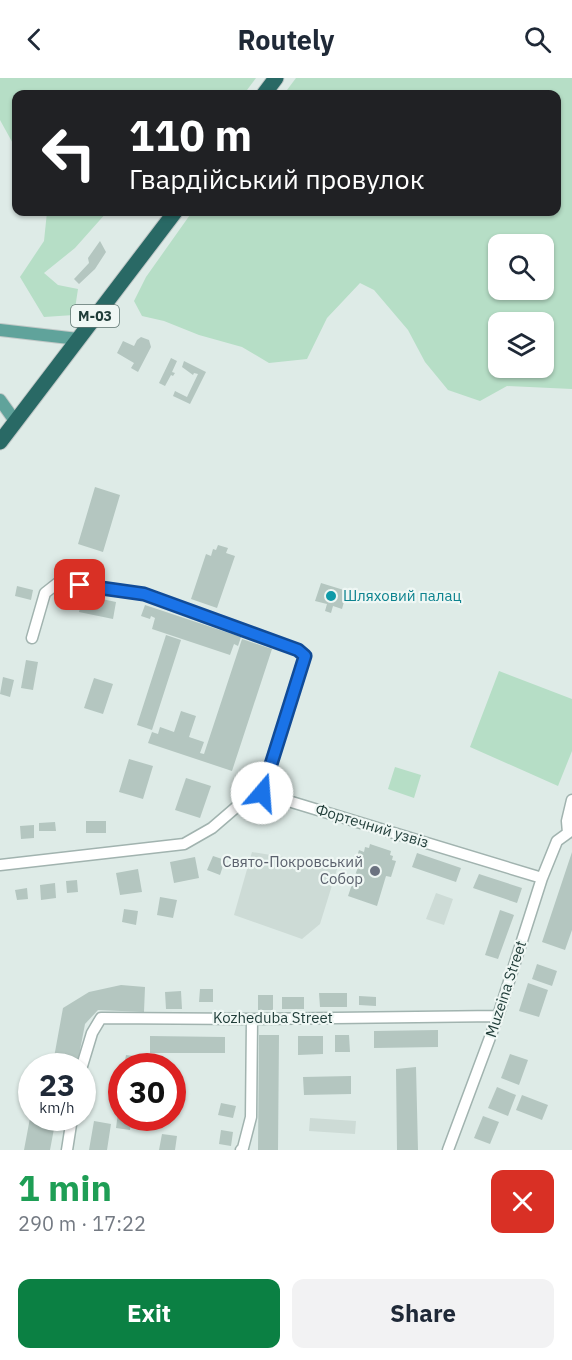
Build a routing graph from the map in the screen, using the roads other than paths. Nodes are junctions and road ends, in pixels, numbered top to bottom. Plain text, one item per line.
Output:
1 (171, 216) edge
2 (0, 330) edge
3 (78, 339) junction
4 (0, 400) edge
5 (15, 421) junction
6 (0, 441) edge
7 (32, 638) dead end
8 (262, 793) junction
9 (572, 800) edge
10 (570, 834) edge
11 (0, 866) edge
12 (542, 878) junction
13 (498, 1016) junction
14 (252, 1019) junction
15 (86, 1053) edge
16 (70, 1131) edge
17 (67, 1150) edge
18 (241, 1150) edge
19 (448, 1150) edge

1 - 3 highway, М-03
2 - 3 main road
3 - 5 highway, М-03
4 - 5 main road
5 - 6 highway, М-03
7 - 8 street
8 - 11 street
8 - 12 street, Фортечний узвіз
9 - 10 street
10 - 12 street, Muzeina Street
12 - 13 street, Muzeina Street
13 - 14 street, Kozheduba Street
13 - 19 street, Muzeina Street
14 - 15 street, Kozheduba Street
14 - 18 street
16 - 17 street

